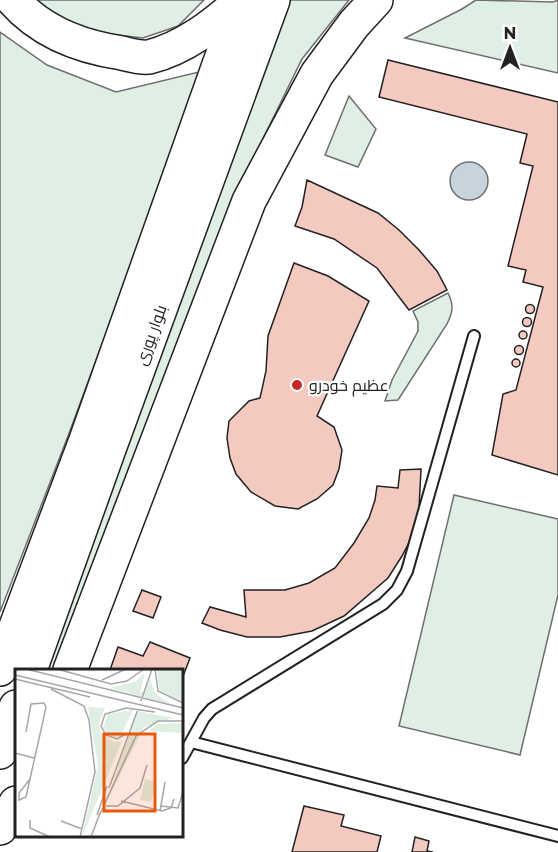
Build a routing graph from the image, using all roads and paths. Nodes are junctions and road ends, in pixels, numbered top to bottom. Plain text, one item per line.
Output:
1 (13, 0) edge
2 (242, 0) edge
3 (273, 0) edge
4 (376, 0) edge
5 (474, 336) dead end
6 (0, 669) edge
7 (30, 669) edge
8 (70, 669) edge
9 (15, 710) edge
10 (190, 742) junction
11 (0, 752) edge
12 (183, 756) edge
13 (15, 805) edge
14 (0, 828) edge
15 (558, 836) edge

1 - 2 main road
2 - 6 main road, بلوار پوری
3 - 7 main road, بلوار پوری
4 - 8 main road
5 - 10 lane
9 - 11 main road
10 - 12 lane
10 - 15 lane
13 - 14 main road

